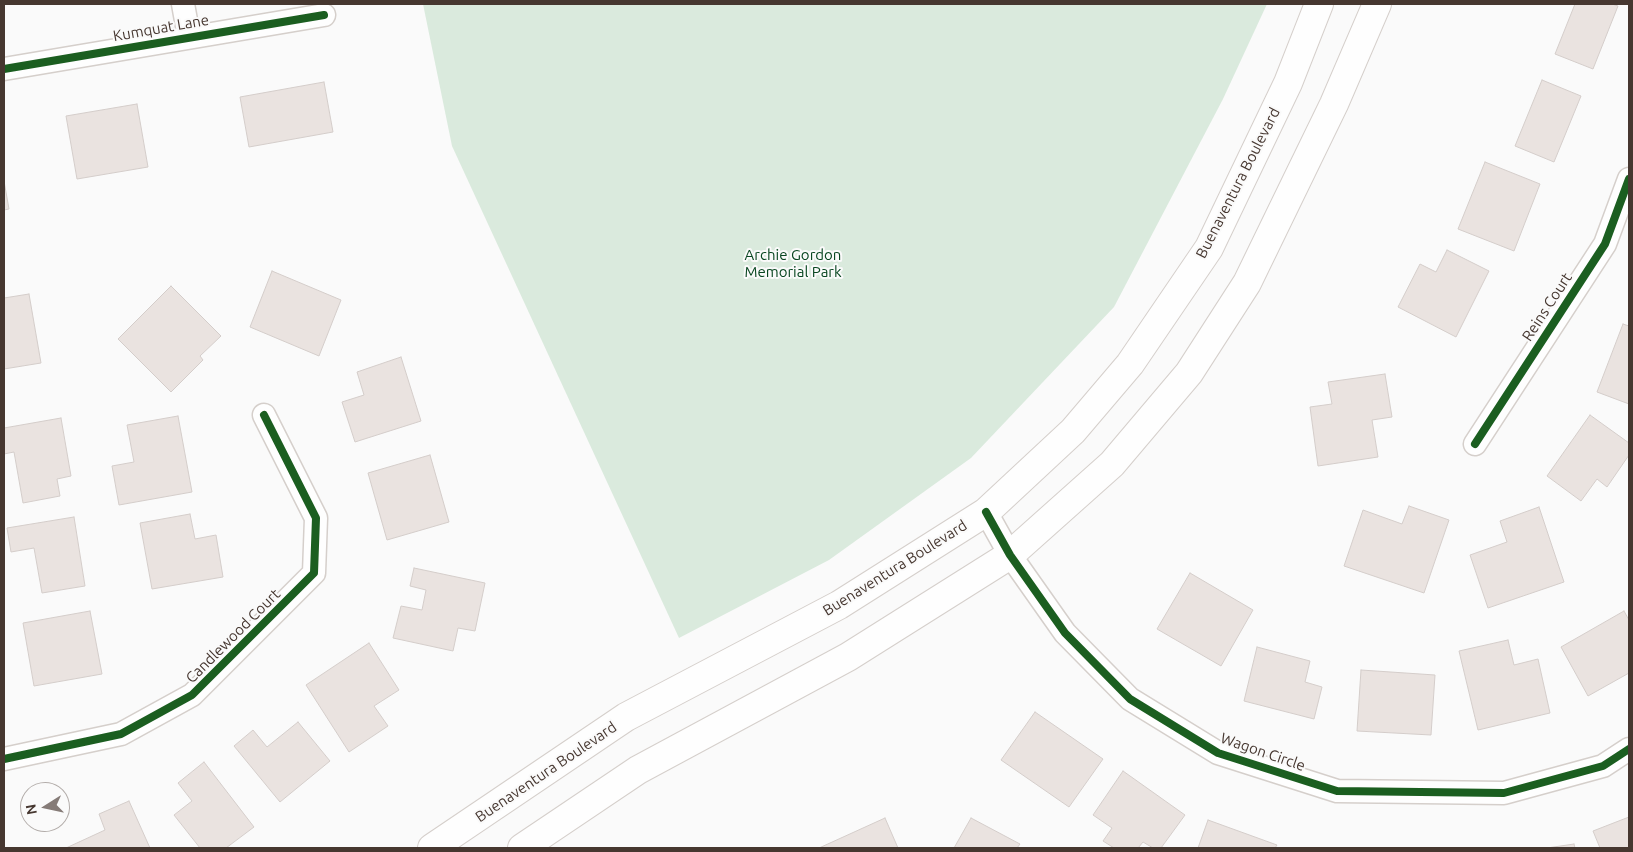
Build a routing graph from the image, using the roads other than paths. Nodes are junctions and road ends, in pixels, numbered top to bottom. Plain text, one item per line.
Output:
1 (183, 4) edge
2 (1319, 4) edge
3 (1377, 4) edge
4 (324, 15) dead end
5 (190, 37) junction
6 (4, 69) edge
7 (1629, 179) edge
8 (264, 415) dead end
9 (1475, 444) dead end
10 (986, 512) junction
11 (1010, 555) junction
12 (1629, 749) edge
13 (4, 759) edge
14 (432, 848) edge
15 (522, 848) edge

1 - 5 street
2 - 10 main road, Buenaventura Boulevard
3 - 11 main road
4 - 5 street, Kumquat Lane
5 - 6 street, Kumquat Lane
7 - 9 street, Reins Court
8 - 13 street, Candlewood Court
10 - 11 street, Wagon Circle
10 - 14 main road, Buenaventura Boulevard
11 - 12 street, Wagon Circle
11 - 15 main road

